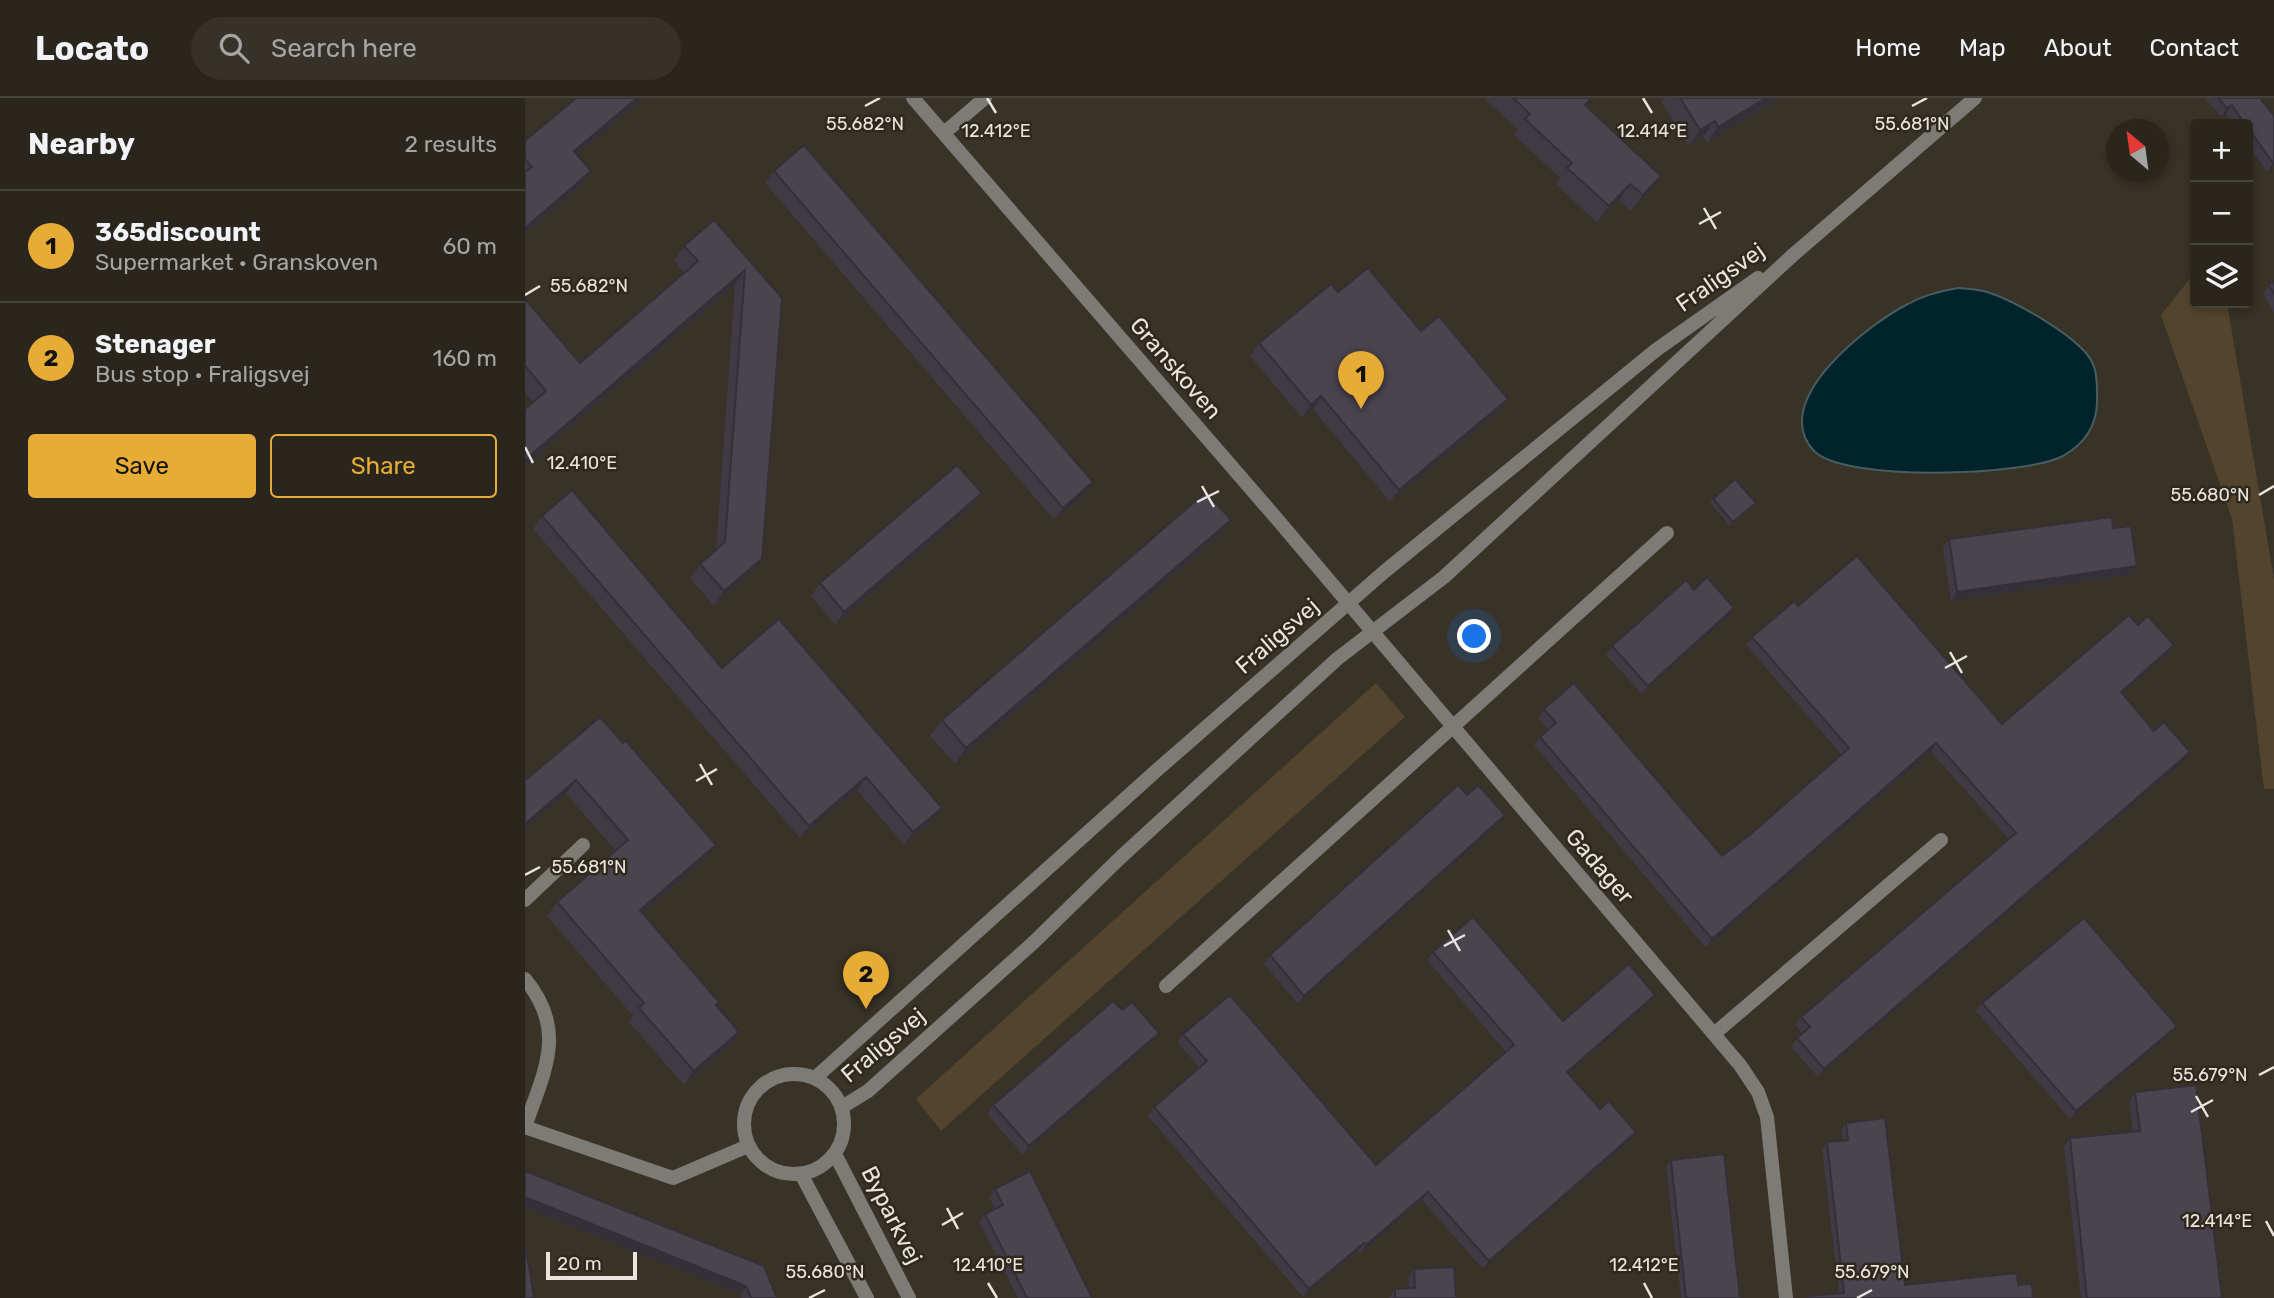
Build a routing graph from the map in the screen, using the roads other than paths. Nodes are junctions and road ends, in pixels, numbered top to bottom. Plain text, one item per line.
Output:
1 (913, 98) edge
2 (985, 98) edge
3 (1975, 98) edge
4 (944, 133) junction
5 (1793, 255) junction
6 (1667, 533) dead end
7 (1347, 604) junction
8 (1372, 634) junction
9 (1452, 728) junction
10 (1941, 840) dead end
11 (583, 845) dead end
12 (525, 900) edge
13 (525, 979) edge
14 (1166, 986) dead end
15 (1714, 1034) junction
16 (815, 1078) junction
17 (842, 1107) junction
18 (525, 1127) edge
19 (748, 1146) junction
20 (835, 1154) junction
21 (801, 1174) junction
22 (867, 1298) edge
23 (909, 1298) edge
24 (1786, 1298) edge

1 - 4 street, Granskoven
2 - 4 street
3 - 5 street, Fraligsvej
4 - 7 street, Granskoven
5 - 7 street, Fraligsvej
5 - 8 street, Fraligsvej
6 - 9 street
7 - 8 street, Granskoven
7 - 16 street, Fraligsvej
8 - 9 street, Gadager
8 - 17 street, Fraligsvej
9 - 14 street
9 - 15 street, Gadager
10 - 15 street
11 - 12 street
13 - 18 street
15 - 24 street, Gadager
16 - 17 street
16 - 19 street
17 - 20 street
18 - 19 street
19 - 21 street
20 - 21 street
20 - 23 street, Byparkvej
21 - 22 street

